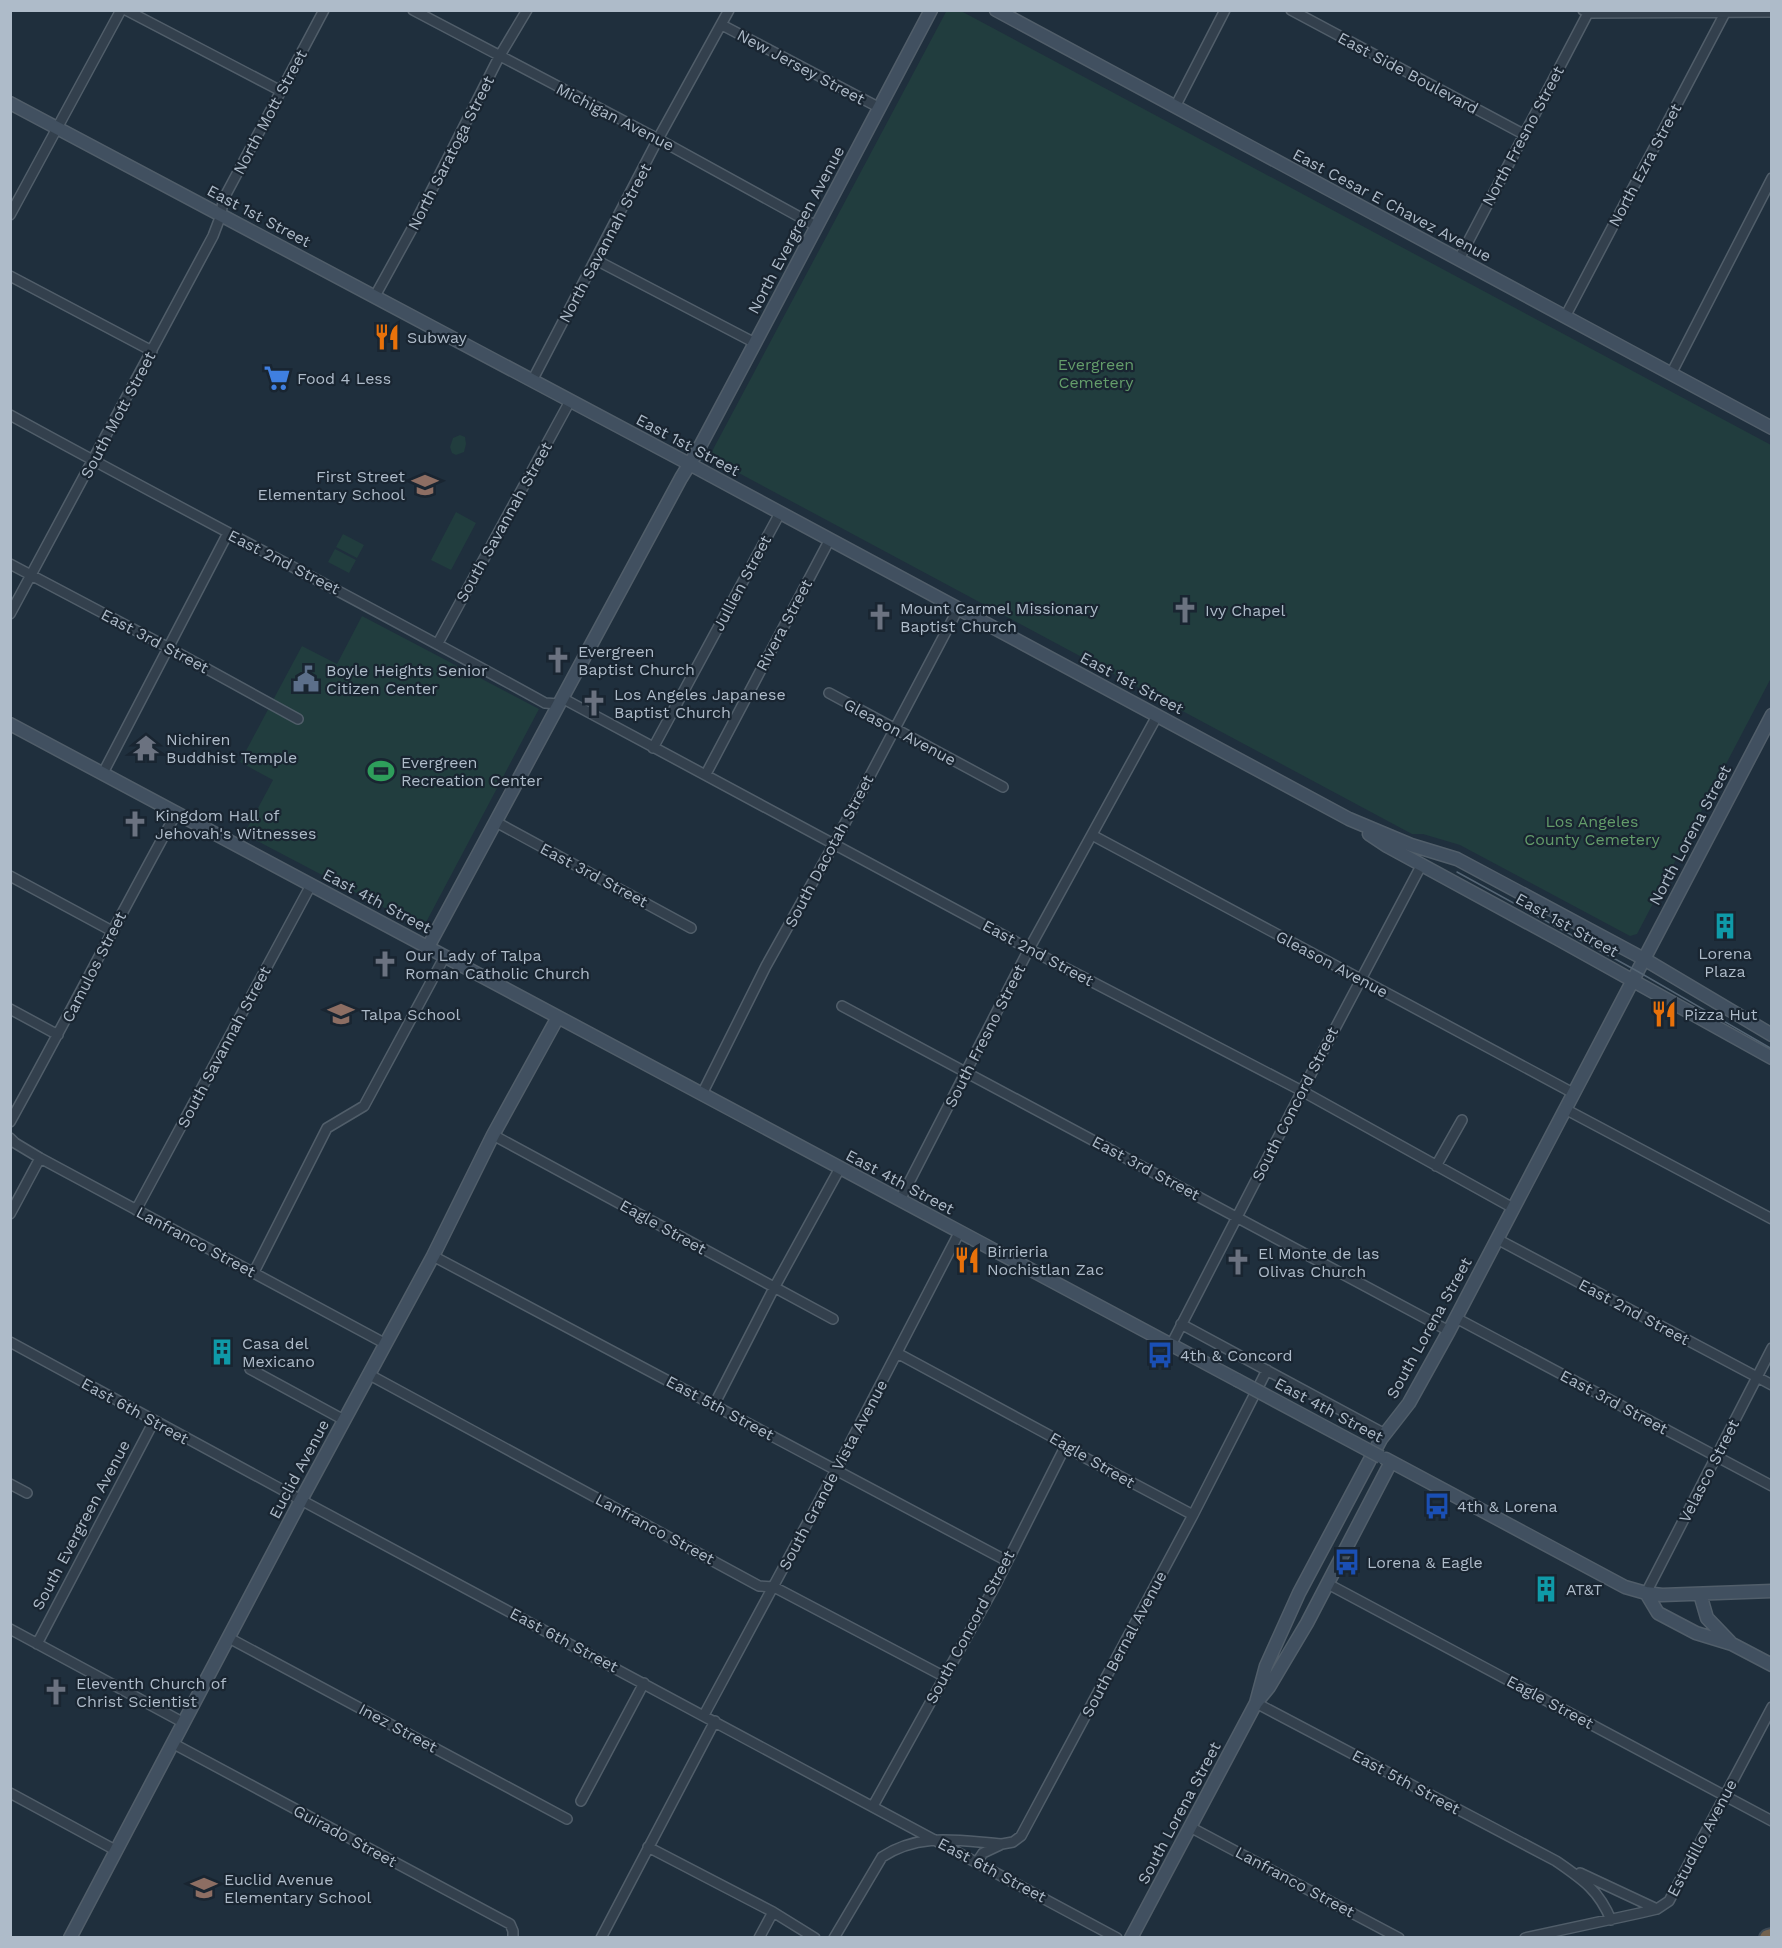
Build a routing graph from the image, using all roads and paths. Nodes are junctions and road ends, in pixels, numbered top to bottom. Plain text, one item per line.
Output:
1 (121, 10) edge
2 (126, 10) edge
3 (324, 10) edge
4 (413, 10) edge
5 (527, 10) edge
6 (729, 10) edge
7 (931, 10) edge
8 (996, 10) edge
9 (1225, 10) edge
10 (1292, 10) edge
11 (1585, 12) edge
12 (1772, 12) edge
13 (1725, 13) junction
14 (722, 25) junction
15 (500, 57) junction
16 (280, 91) junction
17 (10, 103) edge
18 (1175, 107) junction
19 (880, 108) junction
20 (58, 128) junction
21 (1525, 135) junction
22 (658, 139) junction
23 (1772, 178) edge
24 (10, 215) edge
25 (221, 215) junction
26 (816, 226) junction
27 (596, 260) junction
28 (1459, 260) junction
29 (10, 276) edge
30 (375, 296) junction
31 (1565, 317) junction
32 (756, 343) junction
33 (152, 351) junction
34 (1671, 374) junction
35 (532, 381) junction
36 (570, 401) junction
37 (10, 415) edge
38 (1772, 428) edge
39 (94, 461) junction
40 (688, 464) junction
41 (780, 513) junction
42 (228, 533) junction
43 (830, 539) junction
44 (10, 564) edge
45 (30, 575) junction
46 (958, 609) junction
47 (10, 614) edge
48 (438, 643) junction
49 (169, 648) junction
50 (829, 693) dead end
51 (561, 701) junction
52 (1772, 715) edge
53 (1157, 716) junction
54 (298, 719) dead end
55 (10, 724) edge
56 (894, 729) junction
57 (653, 748) junction
58 (103, 773) junction
59 (706, 774) junction
60 (1003, 787) dead end
61 (177, 813) junction
62 (1349, 819) junction
63 (496, 822) junction
64 (1092, 835) junction
65 (834, 844) junction
66 (1422, 864) junction
67 (10, 876) edge
68 (311, 885) junction
69 (691, 928) dead end
70 (112, 931) junction
71 (428, 947) junction
72 (1029, 949) junction
73 (445, 956) junction
74 (1644, 959) junction
75 (1635, 975) junction
76 (1361, 980) junction
77 (842, 1006) dead end
78 (10, 1009) edge
79 (558, 1017) junction
80 (58, 1035) junction
81 (1772, 1035) edge
82 (1772, 1058) edge
83 (967, 1073) junction
84 (1302, 1091) junction
85 (1574, 1093) junction
86 (702, 1094) junction
87 (1565, 1108) junction
88 (1462, 1120) dead end
89 (10, 1122) edge
90 (493, 1135) junction
91 (10, 1138) edge
92 (40, 1158) junction
93 (1436, 1166) junction
94 (840, 1168) junction
95 (900, 1200) junction
96 (1513, 1208) junction
97 (136, 1210) junction
98 (10, 1214) edge
99 (1237, 1217) junction
100 (1772, 1219) edge
101 (959, 1233) junction
102 (1497, 1239) junction
103 (433, 1256) junction
104 (254, 1272) junction
105 (774, 1288) junction
106 (1456, 1318) junction
107 (833, 1319) dead end
108 (1181, 1324) junction
109 (1449, 1331) junction
110 (10, 1342) edge
111 (384, 1343) junction
112 (1171, 1345) junction
113 (1772, 1348) edge
114 (897, 1353) junction
115 (250, 1369) dead end
116 (1267, 1370) junction
117 (368, 1374) junction
118 (1757, 1377) junction
119 (1772, 1384) edge
120 (714, 1405) junction
121 (344, 1420) junction
122 (154, 1421) junction
123 (1385, 1434) junction
124 (1065, 1447) junction
125 (1716, 1457) junction
126 (1386, 1459) junction
127 (836, 1470) junction
128 (10, 1484) edge
129 (1772, 1486) edge
130 (27, 1493) dead end
131 (300, 1500) junction
132 (1193, 1515) junction
133 (1007, 1561) junction
134 (1328, 1584) junction
135 (774, 1587) junction
136 (1772, 1591) edge
137 (1646, 1593) junction
138 (1700, 1594) junction
139 (10, 1629) edge
140 (230, 1638) junction
141 (38, 1644) junction
142 (1732, 1644) junction
143 (1772, 1665) edge
144 (945, 1677) junction
145 (644, 1683) junction
146 (1256, 1703) junction
147 (1772, 1707) edge
148 (704, 1715) junction
149 (715, 1721) junction
150 (184, 1723) junction
151 (174, 1744) junction
152 (10, 1794) edge
153 (1725, 1795) junction
154 (581, 1801) dead end
155 (873, 1806) junction
156 (567, 1819) dead end
157 (1772, 1821) edge
158 (1190, 1827) junction
159 (934, 1839) junction
160 (1002, 1844) junction
161 (648, 1847) junction
162 (117, 1851) junction
163 (1556, 1861) junction
164 (977, 1862) junction
165 (1657, 1909) junction
166 (772, 1912) junction
167 (1611, 1920) junction
168 (513, 1934) edge
169 (70, 1938) edge
170 (601, 1938) edge
171 (759, 1938) edge
172 (815, 1938) edge
173 (834, 1938) edge
174 (1117, 1938) edge
175 (1131, 1938) edge
176 (1399, 1938) edge
177 (1525, 1938) edge

1 - 20 street
2 - 16 street
3 - 16 street, North Mott Street
4 - 15 street, Michigan Avenue
5 - 15 street, North Saratoga Street
6 - 14 street, North Savannah Street
7 - 19 street, North Evergreen Avenue
8 - 18 street, East Cesar E Chavez Avenue
9 - 18 street
10 - 21 street, East Side Boulevard
11 - 13 street
11 - 21 street, North Fresno Street
12 - 13 street
13 - 31 street, North Ezra Street
14 - 19 street, New Jersey Street
14 - 22 street, North Savannah Street
15 - 22 street, Michigan Avenue
15 - 30 street, North Saratoga Street
16 - 25 street, North Mott Street
17 - 20 street, East 1st Street
18 - 28 street, East Cesar E Chavez Avenue
19 - 26 street, North Evergreen Avenue
20 - 24 street
20 - 25 street, East 1st Street
21 - 28 street, North Fresno Street
22 - 26 street, Michigan Avenue
22 - 27 street, North Savannah Street
23 - 34 street
25 - 30 street, East 1st Street
25 - 33 street, South Mott Street
26 - 32 street, North Evergreen Avenue
27 - 32 street
27 - 35 street, North Savannah Street
28 - 31 street, East Cesar E Chavez Avenue
29 - 33 street
30 - 35 street, East 1st Street
31 - 34 street, East Cesar E Chavez Avenue
32 - 40 street, North Evergreen Avenue
33 - 39 street, South Mott Street
34 - 38 street, East Cesar E Chavez Avenue
35 - 36 street, East 1st Street
36 - 40 street, East 1st Street
36 - 48 street, South Savannah Street
37 - 39 street, East 2nd Street
39 - 42 street, East 2nd Street
39 - 45 street, South Mott Street
40 - 41 street, East 1st Street
40 - 51 street
41 - 43 street, East 1st Street
41 - 57 street, Jullien Street
42 - 48 street, East 2nd Street
42 - 49 street
43 - 46 street, East 1st Street
43 - 59 street, Rivera Street
44 - 45 street, East 3rd Street
45 - 47 street, South Mott Street
45 - 49 street, East 3rd Street
46 - 53 street, East 1st Street
46 - 56 street, South Dacotah Street
48 - 51 street, East 2nd Street
49 - 54 street, East 3rd Street
49 - 58 street
50 - 56 street, Gleason Avenue
51 - 57 street, East 2nd Street
51 - 63 street
52 - 74 street, North Lorena Street
53 - 62 street, East 1st Street
53 - 64 street, South Fresno Street
55 - 58 street, East 4th Street
56 - 60 street, Gleason Avenue
56 - 65 street, South Dacotah Street
57 - 59 street, East 2nd Street
58 - 61 street, East 4th Street
59 - 65 street, East 2nd Street
61 - 68 street, East 4th Street
61 - 70 street, Camulos Street
62 - 66 street, East 1st Street
62 - 74 street, East 1st Street
63 - 69 street, East 3rd Street
63 - 71 street
64 - 72 street, South Fresno Street
64 - 76 street, Gleason Avenue
65 - 72 street, East 2nd Street
65 - 86 street, South Dacotah Street
66 - 75 street, East 1st Street
66 - 76 street, South Concord Street
67 - 70 street
68 - 71 street, East 4th Street
68 - 97 street, South Savannah Street
70 - 80 street, Camulos Street
71 - 73 street, East 4th Street
72 - 83 street, South Fresno Street
72 - 84 street, East 2nd Street
73 - 79 street, East 4th Street
73 - 104 street
74 - 75 street, North Lorena Street
74 - 81 street, East 1st Street
75 - 82 street, East 1st Street
75 - 85 street, South Lorena Street
76 - 84 street, South Concord Street
76 - 85 street, Gleason Avenue
77 - 83 street, East 3rd Street
78 - 80 street
79 - 86 street, East 4th Street
79 - 90 street, Euclid Avenue
80 - 89 street, Camulos Street
83 - 95 street, South Fresno Street
83 - 99 street, East 3rd Street
84 - 93 street, East 2nd Street
84 - 99 street, South Concord Street
85 - 87 street, South Lorena Street
86 - 94 street, East 4th Street
87 - 96 street, South Lorena Street
87 - 100 street
88 - 93 street
90 - 103 street, Euclid Avenue
90 - 105 street, Eagle Street
91 - 92 street, Lanfranco Street
92 - 97 street, Lanfranco Street
92 - 98 street
93 - 96 street, East 2nd Street
94 - 95 street, East 4th Street
94 - 105 street
95 - 101 street, East 4th Street
96 - 102 street, South Lorena Street
97 - 104 street, Lanfranco Street
99 - 108 street, South Concord Street
99 - 109 street, East 3rd Street
101 - 112 street, East 4th Street
101 - 114 street, South Grande Vista Avenue
102 - 106 street, South Lorena Street
102 - 118 street, East 2nd Street
103 - 111 street, Euclid Avenue
103 - 120 street, East 5th Street
104 - 111 street, Lanfranco Street
105 - 107 street, Eagle Street
105 - 120 street
106 - 109 street, South Lorena Street
106 - 125 street, East 3rd Street
108 - 112 street, South Concord Street
108 - 116 street, East 4th Street
109 - 123 street, South Lorena Street
110 - 122 street, East 6th Street
111 - 117 street, Euclid Avenue
112 - 126 street, East 4th Street, bridge
113 - 118 street, Velasco Street
114 - 124 street, Eagle Street
114 - 127 street, South Grande Vista Avenue
115 - 121 street
116 - 123 street, East 4th Street
116 - 132 street, South Bernal Avenue
117 - 121 street, Euclid Avenue
117 - 135 street, Lanfranco Street
118 - 119 street, East 2nd Street
118 - 125 street, Velasco Street
120 - 127 street, East 5th Street
121 - 131 street, Euclid Avenue
122 - 131 street, East 6th Street
122 - 141 street, South Evergreen Avenue
123 - 146 street, South Lorena Street
124 - 132 street, Eagle Street
124 - 133 street, South Concord Street
125 - 129 street, East 3rd Street
125 - 137 street, Velasco Street
126 - 134 street, South Lorena Street
126 - 137 street, East 4th Street
127 - 133 street, East 5th Street
127 - 135 street, South Grande Vista Avenue
128 - 130 street
131 - 140 street, Euclid Avenue
131 - 145 street, East 6th Street
132 - 160 street, South Bernal Avenue
133 - 144 street, South Concord Street
134 - 146 street, South Lorena Street
134 - 153 street, Eagle Street
135 - 144 street, Lanfranco Street
135 - 148 street, South Grande Vista Avenue
136 - 138 street, East 4th Street
137 - 138 street, East 4th Street
137 - 142 street
138 - 142 street
139 - 141 street
140 - 150 street, Euclid Avenue
140 - 156 street, Inez Street
141 - 150 street
142 - 143 street
144 - 155 street, South Concord Street
145 - 148 street, East 6th Street
145 - 154 street
146 - 158 street, South Lorena Street
146 - 163 street, East 5th Street
147 - 153 street, Estudillo Avenue
148 - 149 street, East 6th Street
149 - 155 street, East 6th Street
149 - 161 street
150 - 151 street, Euclid Avenue
151 - 162 street, Euclid Avenue
151 - 168 street, Guirado Street
152 - 162 street
153 - 157 street, Eagle Street
153 - 165 street, Estudillo Avenue
155 - 159 street, East 6th Street
158 - 175 street, South Lorena Street
158 - 176 street, Lanfranco Street
159 - 160 street
159 - 164 street, East 6th Street
159 - 173 street
160 - 164 street, South Bernal Avenue
161 - 166 street
161 - 170 street
162 - 169 street, Euclid Avenue
163 - 165 street, East 5th Street
163 - 167 street, East 5th Street
164 - 174 street, East 6th Street
165 - 167 street, Estudillo Avenue
166 - 171 street
166 - 172 street
167 - 177 street, Estudillo Avenue

